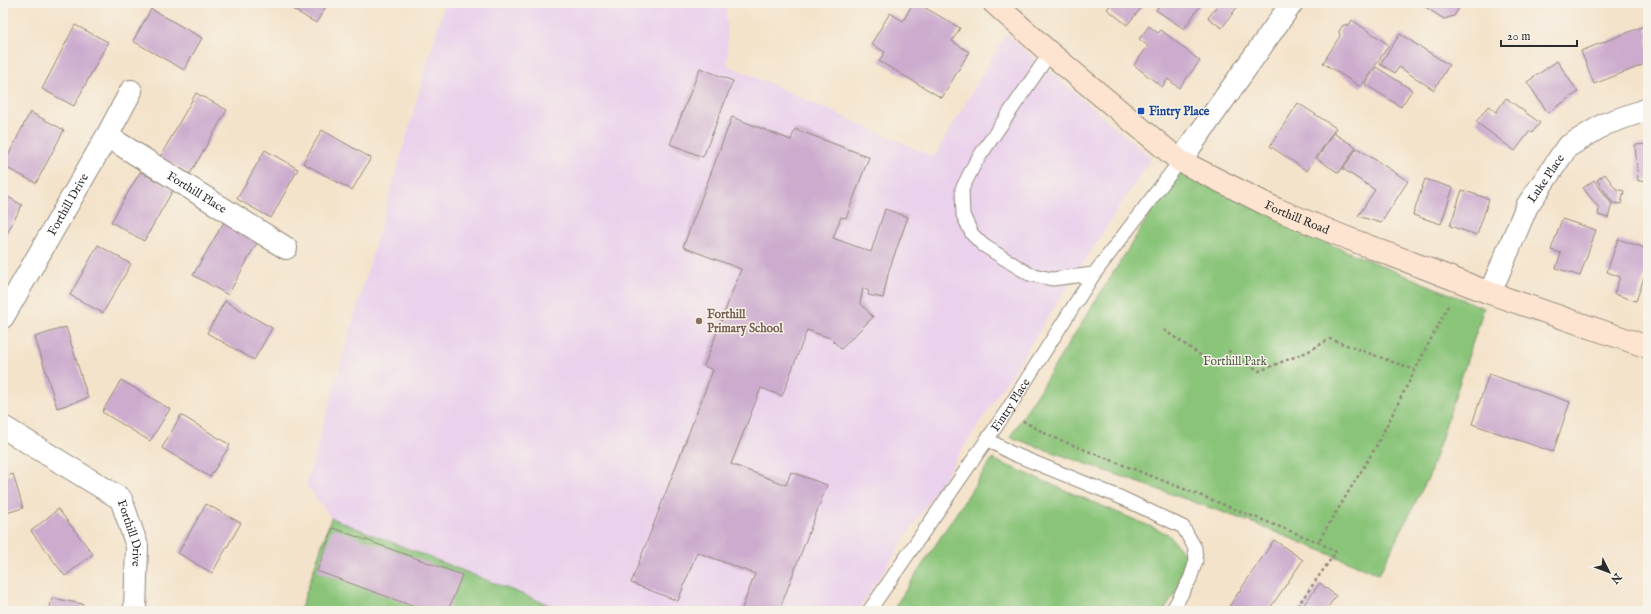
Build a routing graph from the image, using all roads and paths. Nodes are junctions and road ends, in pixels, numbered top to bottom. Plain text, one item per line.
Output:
1 (994, 3) edge
2 (1292, 3) edge
3 (1050, 53) junction
4 (131, 92) dead end
5 (1648, 109) edge
6 (107, 136) junction
7 (1180, 161) junction
8 (286, 248) dead end
9 (1094, 274) junction
10 (1460, 281) junction
11 (1490, 293) junction
12 (3, 317) edge
13 (1164, 330) dead end
14 (1648, 347) edge
15 (1415, 370) junction
16 (1006, 412) junction
17 (3, 427) edge
18 (987, 439) junction
19 (1318, 542) junction
20 (135, 611) edge
21 (869, 611) edge
22 (1172, 611) edge
23 (1294, 611) edge

1 - 3 street, Forthill Road
2 - 7 street, Fintry Place
3 - 7 street, Forthill Road
3 - 9 lane
4 - 6 street, Forthill Drive
5 - 11 street, Luke Place
6 - 8 street, Forthill Place
6 - 12 street, Forthill Drive
7 - 9 lane, Fintry Place
7 - 10 street, Forthill Road
9 - 16 lane, Fintry Place
10 - 11 street, Forthill Road
10 - 15 path
11 - 14 street, Forthill Road
13 - 15 path
15 - 19 path
16 - 18 lane, Fintry Place
16 - 19 path
17 - 20 street, Forthill Drive
18 - 21 lane, Fintry Place
18 - 22 lane
19 - 23 path

